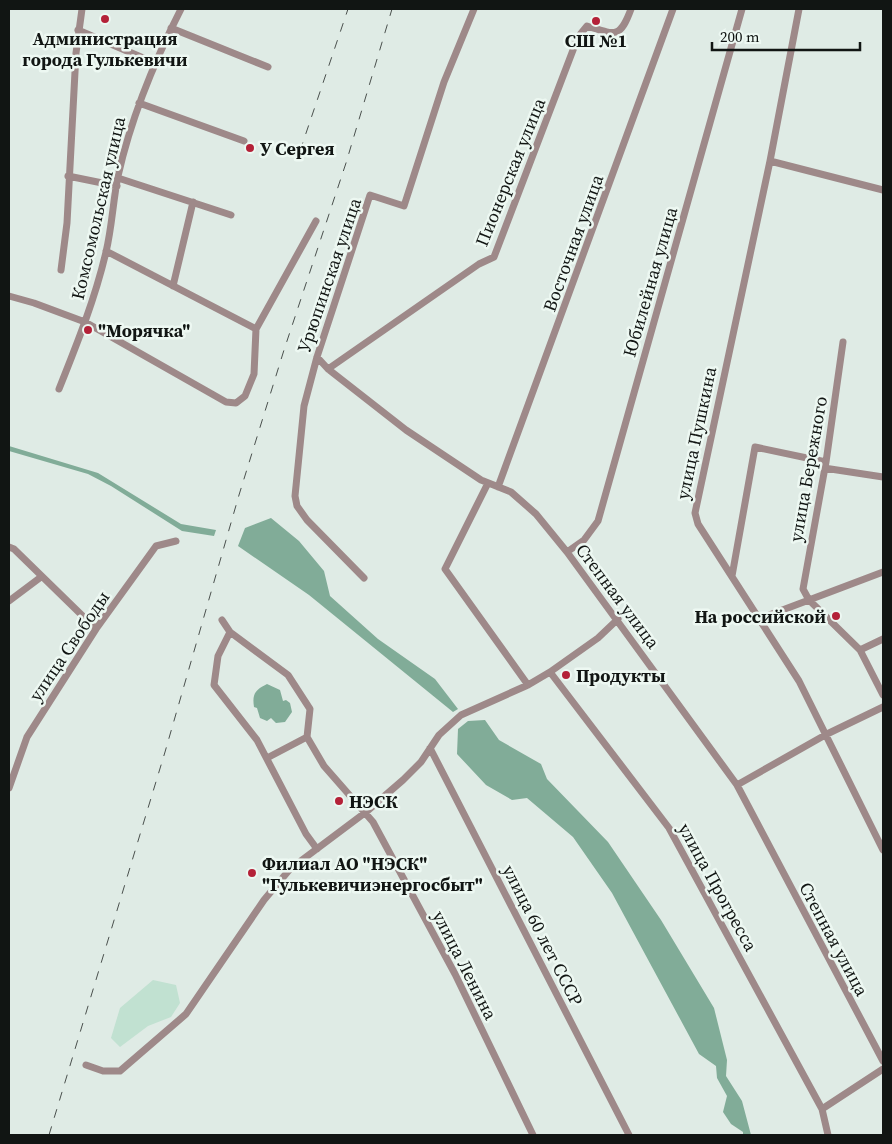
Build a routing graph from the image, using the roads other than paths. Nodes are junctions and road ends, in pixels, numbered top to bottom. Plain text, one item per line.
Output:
1 (82, 9) edge
2 (181, 9) edge
3 (474, 9) edge
4 (631, 9) edge
5 (673, 9) edge
6 (742, 9) edge
7 (799, 9) edge
8 (171, 28) junction
9 (78, 30) junction
10 (155, 63) junction
11 (268, 68) dead end
12 (139, 104) junction
13 (244, 141) dead end
14 (770, 161) junction
15 (68, 176) junction
16 (118, 178) junction
17 (117, 186) junction
18 (883, 190) edge
19 (194, 202) junction
20 (232, 215) dead end
21 (316, 221) dead end
22 (106, 251) junction
23 (61, 270) dead end
24 (173, 286) junction
25 (9, 296) edge
26 (86, 322) junction
27 (256, 329) junction
28 (842, 342) dead end
29 (317, 356) junction
30 (328, 369) junction
31 (59, 389) dead end
32 (825, 465) junction
33 (883, 477) edge
34 (488, 483) junction
35 (498, 487) junction
36 (176, 541) dead end
37 (9, 547) edge
38 (567, 552) junction
39 (883, 572) edge
40 (732, 576) junction
41 (41, 577) junction
42 (364, 578) dead end
43 (809, 600) junction
44 (9, 601) edge
45 (618, 619) junction
46 (760, 619) junction
47 (222, 620) dead end
48 (96, 629) junction
49 (230, 632) junction
50 (883, 639) edge
51 (860, 650) junction
52 (550, 672) junction
53 (528, 685) junction
54 (883, 695) edge
55 (883, 707) edge
56 (827, 734) junction
57 (307, 737) junction
58 (430, 748) junction
59 (266, 758) junction
60 (737, 785) junction
61 (9, 788) edge
62 (366, 812) junction
63 (317, 849) junction
64 (883, 850) edge
65 (883, 1061) edge
66 (86, 1065) dead end
67 (883, 1069) edge
68 (822, 1109) junction
69 (533, 1135) edge
70 (629, 1135) edge
71 (828, 1135) edge

1 - 9 street
2 - 8 street, Комсомольская улица
3 - 29 street, Урюпинская улица
4 - 30 street, Пионерская улица
5 - 35 street, Восточная улица
6 - 38 street, Юбилейная улица
7 - 14 street, улица Пушкина
8 - 10 street, Комсомольская улица
8 - 11 street
9 - 10 street
9 - 15 street
10 - 12 street, Комсомольская улица
12 - 13 street
12 - 16 street, Комсомольская улица
14 - 18 street
14 - 40 street, улица Пушкина
15 - 17 street
15 - 23 street
16 - 17 street, Комсомольская улица
16 - 19 street
17 - 22 street, Комсомольская улица
19 - 20 street
19 - 24 street
21 - 27 street
22 - 24 street
22 - 26 street, Комсомольская улица
24 - 27 street
25 - 26 street
26 - 27 street
26 - 31 street, Комсомольская улица
28 - 32 street, улица Бережного
29 - 30 street, Степная улица
29 - 42 street, Урюпинская улица
30 - 34 street, Степная улица
32 - 33 street
32 - 40 street
32 - 43 street, улица Бережного
34 - 35 street, Степная улица
34 - 53 street
35 - 38 street, Степная улица
36 - 48 street, улица Свободы
37 - 41 street
38 - 45 street, Степная улица
39 - 43 street
40 - 46 street, улица Пушкина
41 - 44 street
41 - 48 street
43 - 46 street
43 - 51 street
45 - 52 street
45 - 60 street, Степная улица
46 - 56 street, улица Пушкина
47 - 49 street
48 - 61 street, улица Свободы
49 - 57 street
49 - 59 street
50 - 51 street
51 - 54 street
52 - 53 street
52 - 68 street, улица Прогресса
53 - 58 street
55 - 56 street
56 - 60 street
56 - 64 street, улица Пушкина
57 - 59 street
57 - 62 street, улица Ленина
58 - 62 street
58 - 70 street, улица 60 лет СССР
59 - 63 street
60 - 65 street, Степная улица
62 - 63 street
62 - 69 street, улица Ленина
63 - 66 street
67 - 68 street
68 - 71 street, улица Прогресса

